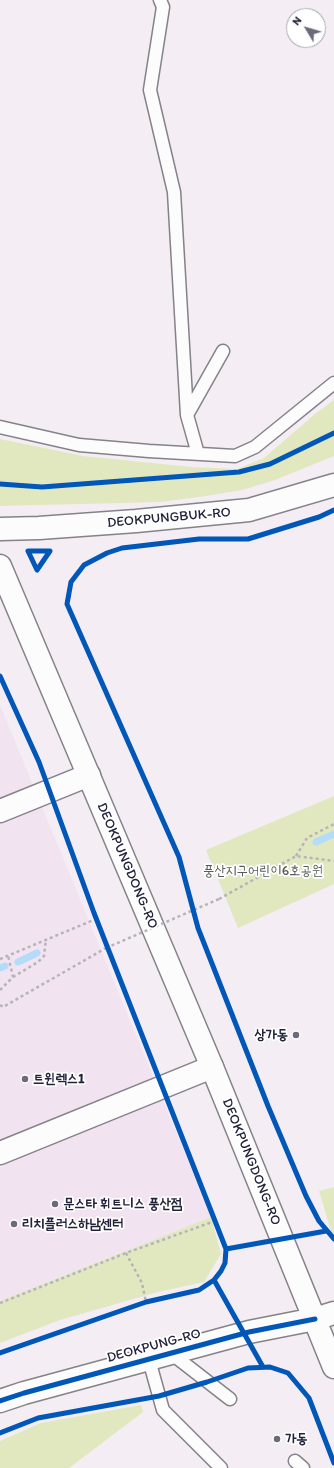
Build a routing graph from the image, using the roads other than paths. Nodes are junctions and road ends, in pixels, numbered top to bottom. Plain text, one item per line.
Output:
1 (160, 0) edge
2 (223, 351) dead end
3 (334, 383) edge
4 (187, 415) junction
5 (0, 427) edge
6 (198, 454) junction
7 (334, 485) edge
8 (0, 528) edge
9 (0, 566) edge
10 (89, 775) junction
11 (0, 811) edge
12 (212, 1067) junction
13 (0, 1153) edge
14 (324, 1316) edge
15 (172, 1354) junction
16 (149, 1360) junction
17 (334, 1367) edge
18 (230, 1399) dead end
19 (0, 1401) edge
20 (221, 1468) edge

1 - 4 lane
2 - 4 lane
3 - 6 lane
4 - 6 lane
5 - 6 lane
7 - 8 street, DEOKPUNGBUK-RO
9 - 10 street, DEOKPUNGDONG-RO
10 - 11 street
10 - 12 street, DEOKPUNGDONG-RO
12 - 13 street
12 - 14 street, DEOKPUNGDONG-RO
14 - 15 street, DEOKPUNG-RO
14 - 17 street, DEOKPUNGDONG-RO
15 - 16 street, DEOKPUNG-RO
15 - 18 lane
16 - 19 street, DEOKPUNG-RO
16 - 20 lane

